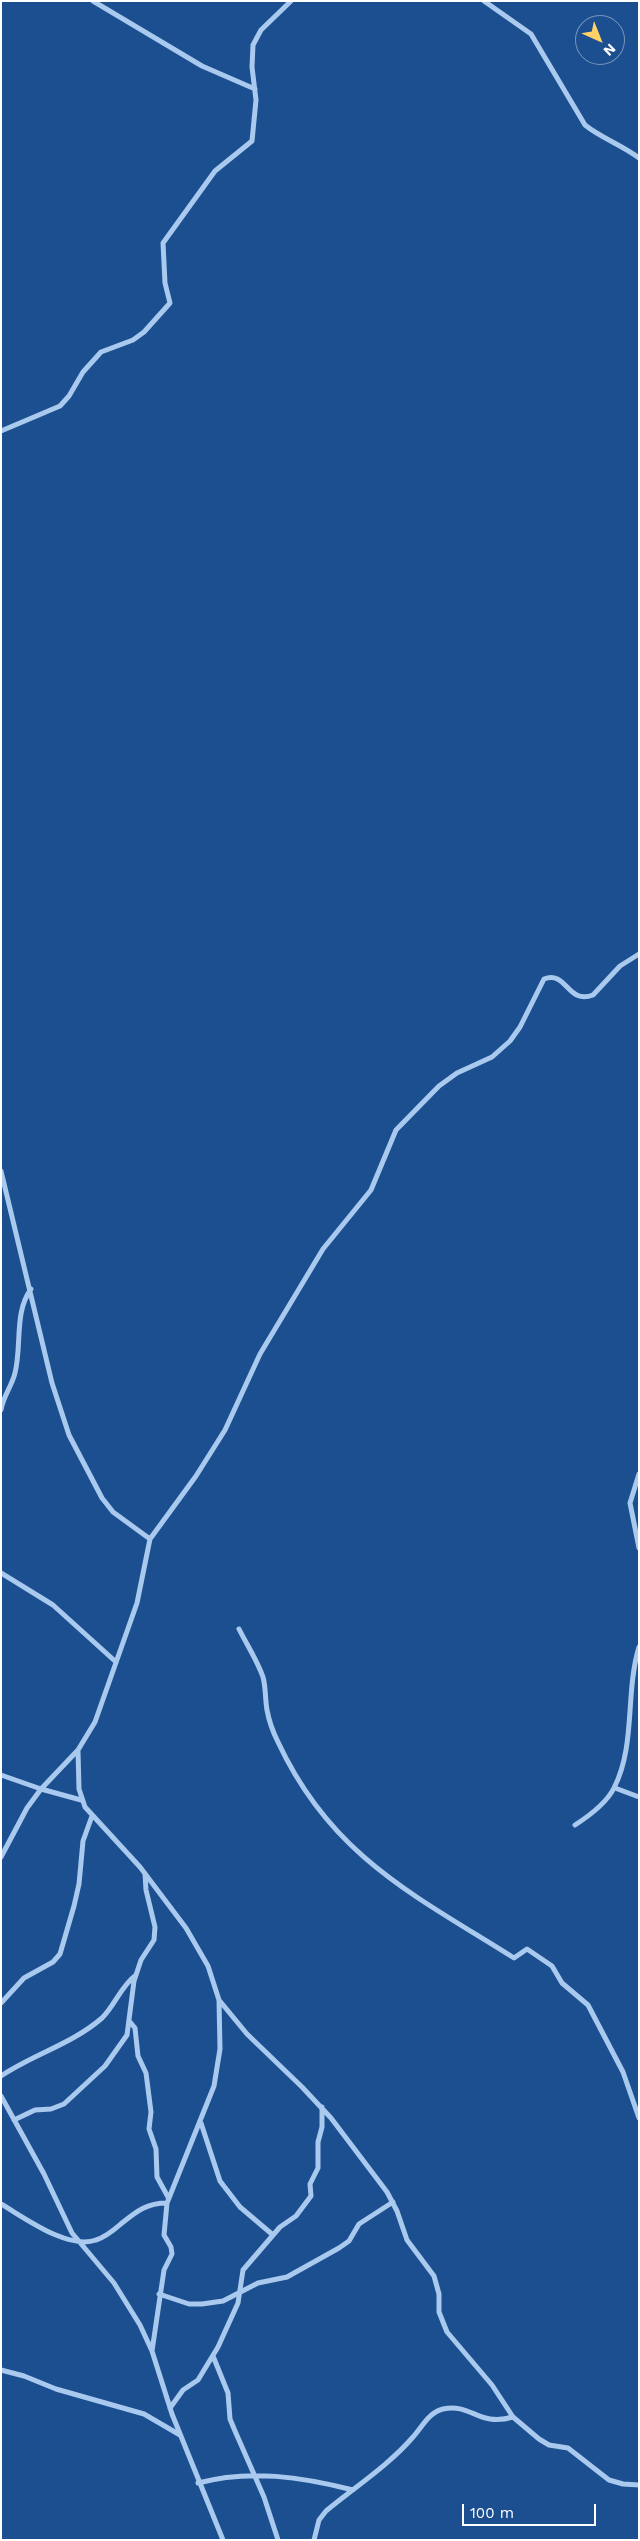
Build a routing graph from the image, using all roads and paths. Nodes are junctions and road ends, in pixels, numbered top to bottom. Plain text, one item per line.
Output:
1 (93, 1) edge
2 (291, 1) edge
3 (484, 1) edge
4 (255, 88) junction
5 (639, 158) edge
6 (1, 431) edge
7 (639, 954) edge
8 (1, 1171) edge
9 (31, 1289) junction
10 (1, 1410) edge
11 (639, 1474) edge
12 (150, 1539) junction
13 (639, 1548) edge
14 (1, 1573) edge
15 (239, 1629) dead end
16 (639, 1648) edge
17 (116, 1662) junction
18 (78, 1750) junction
19 (1, 1775) edge
20 (614, 1788) junction
21 (41, 1789) junction
22 (639, 1797) edge
23 (81, 1800) junction
24 (92, 1816) junction
25 (575, 1825) dead end
26 (1, 1858) edge
27 (145, 1873) junction
28 (136, 1975) junction
29 (219, 2000) junction
30 (1, 2003) edge
31 (130, 2022) junction
32 (1, 2076) edge
33 (1, 2096) edge
34 (322, 2107) junction
35 (639, 2118) edge
36 (14, 2120) junction
37 (201, 2122) junction
38 (167, 2200) junction
39 (393, 2202) junction
40 (1, 2204) edge
41 (273, 2235) junction
42 (78, 2242) junction
43 (240, 2291) junction
44 (160, 2294) junction
45 (152, 2351) junction
46 (213, 2356) junction
47 (1, 2370) edge
48 (170, 2408) junction
49 (512, 2417) junction
50 (180, 2435) junction
51 (254, 2474) junction
52 (198, 2483) junction
53 (639, 2485) edge
54 (353, 2490) junction
55 (223, 2540) edge
56 (278, 2540) edge
57 (314, 2540) edge

1 - 4 street
2 - 4 street
3 - 5 street
4 - 6 street
7 - 12 street
8 - 9 street
9 - 10 street
9 - 12 street
11 - 13 street
12 - 17 street
14 - 17 street
15 - 35 street
16 - 20 street
17 - 18 street
18 - 21 street
18 - 23 street
19 - 21 street
20 - 22 street
20 - 25 street
21 - 23 street
21 - 26 street
23 - 24 street
24 - 27 street
24 - 30 street
27 - 28 street
27 - 29 street
28 - 31 street
28 - 32 street
29 - 34 street
29 - 37 street
31 - 36 street
31 - 38 street
33 - 36 street
34 - 39 street
34 - 41 street
36 - 42 street
37 - 38 street
37 - 41 street
38 - 42 street
38 - 44 street
39 - 43 street
39 - 49 street
40 - 42 street
41 - 43 street
42 - 45 street
43 - 44 street
43 - 46 street
44 - 45 street
45 - 48 street
46 - 48 street
46 - 51 street
47 - 50 street
48 - 50 street
49 - 53 street
49 - 54 street
50 - 52 street
51 - 52 street
51 - 54 street
51 - 56 street
52 - 55 street
54 - 57 street

